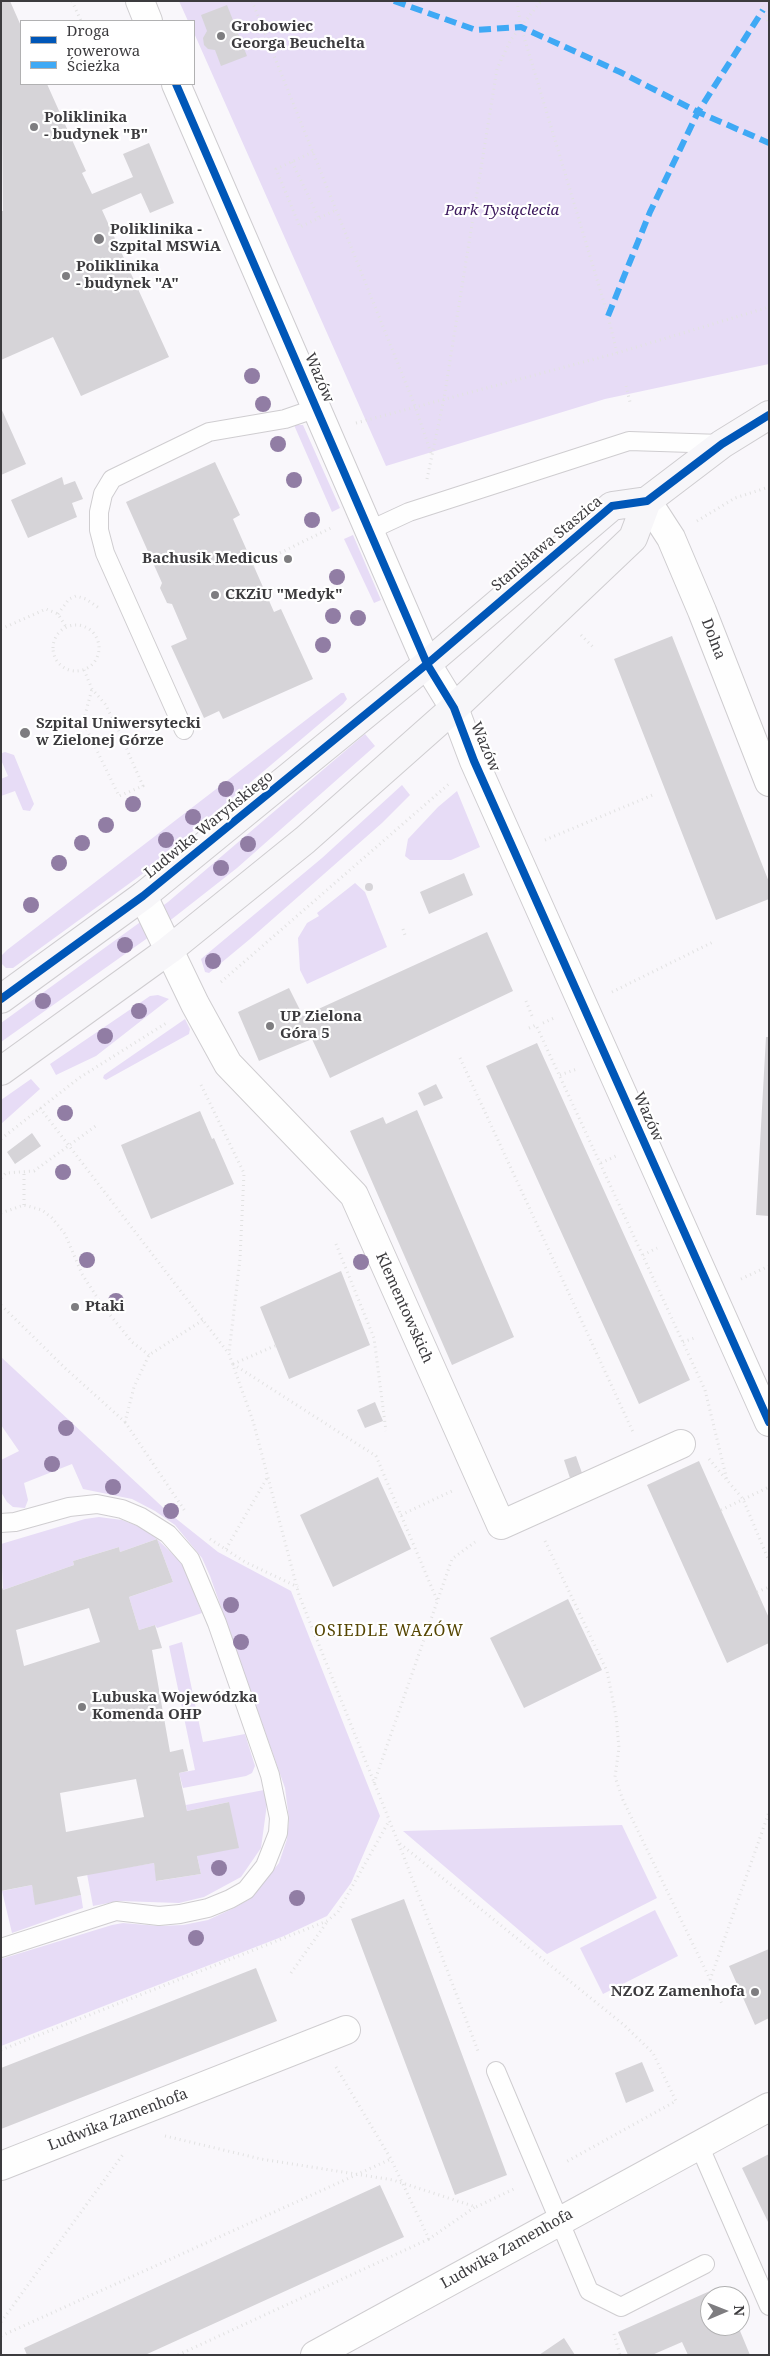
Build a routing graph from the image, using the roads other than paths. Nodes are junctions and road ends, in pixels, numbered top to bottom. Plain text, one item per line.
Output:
1 (140, 1) edge
2 (148, 20) edge
3 (176, 85) edge
4 (317, 408) junction
5 (769, 415) edge
6 (722, 444) junction
7 (647, 501) junction
8 (368, 531) junction
9 (427, 664) junction
10 (454, 708) junction
11 (184, 730) dead end
12 (769, 782) edge
13 (143, 896) junction
14 (169, 950) junction
15 (1, 999) edge
16 (1, 1071) edge
17 (769, 1422) edge
18 (680, 1444) road end
19 (1, 1523) edge
20 (1, 1948) edge
21 (346, 2030) dead end
22 (496, 2071) dead end
23 (769, 2107) edge
24 (698, 2144) junction
25 (1, 2166) edge
26 (558, 2221) junction
27 (705, 2264) dead end
28 (769, 2306) edge
29 (315, 2355) edge

1 - 2 street
3 - 4 street, Wazów
4 - 8 street, Wazów
4 - 11 lane
5 - 6 street, Stanisława Staszica
6 - 7 street, Stanisława Staszica
6 - 8 lane
7 - 9 street, Stanisława Staszica
7 - 10 street
7 - 12 street, Dolna
8 - 9 street, Wazów
9 - 10 street, Wazów
9 - 13 street, Ludwika Waryńskiego
10 - 14 street
10 - 17 street, Wazów
13 - 14 street, Klementowskich
13 - 15 street, Ludwika Waryńskiego
14 - 16 street
14 - 18 street, Klementowskich
19 - 20 lane
21 - 25 street, Ludwika Zamenhofa
22 - 26 lane
23 - 24 street, Ludwika Zamenhofa
24 - 26 street, Ludwika Zamenhofa
24 - 28 lane
26 - 27 lane
26 - 29 street, Ludwika Zamenhofa

